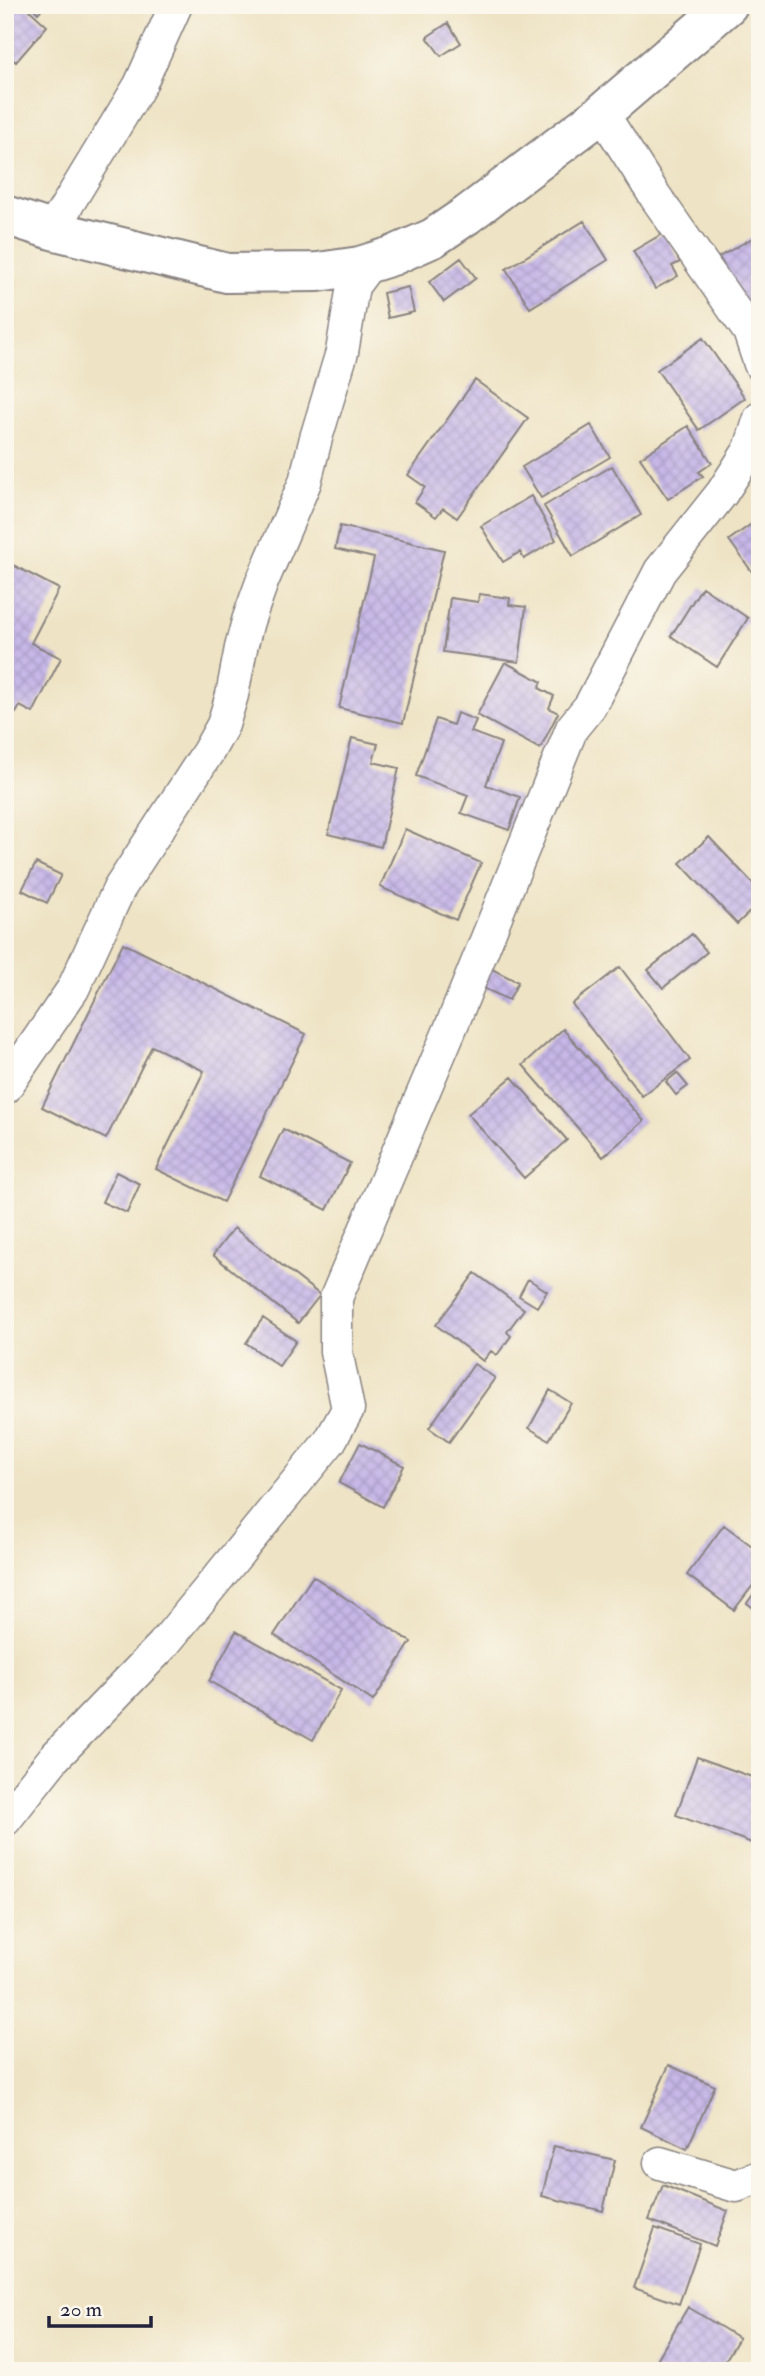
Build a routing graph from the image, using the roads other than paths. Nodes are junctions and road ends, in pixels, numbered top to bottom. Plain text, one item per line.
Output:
1 (176, 5) edge
2 (728, 5) edge
3 (601, 113) junction
4 (5, 215) edge
5 (52, 230) junction
6 (371, 262) junction
7 (760, 363) edge
8 (760, 418) edge
9 (5, 1088) edge
10 (5, 1820) edge
11 (660, 2163) dead end
12 (760, 2177) edge

1 - 5 street
2 - 3 street
3 - 6 street
3 - 7 street
4 - 5 street
5 - 6 street
6 - 9 street
8 - 10 street
11 - 12 street

